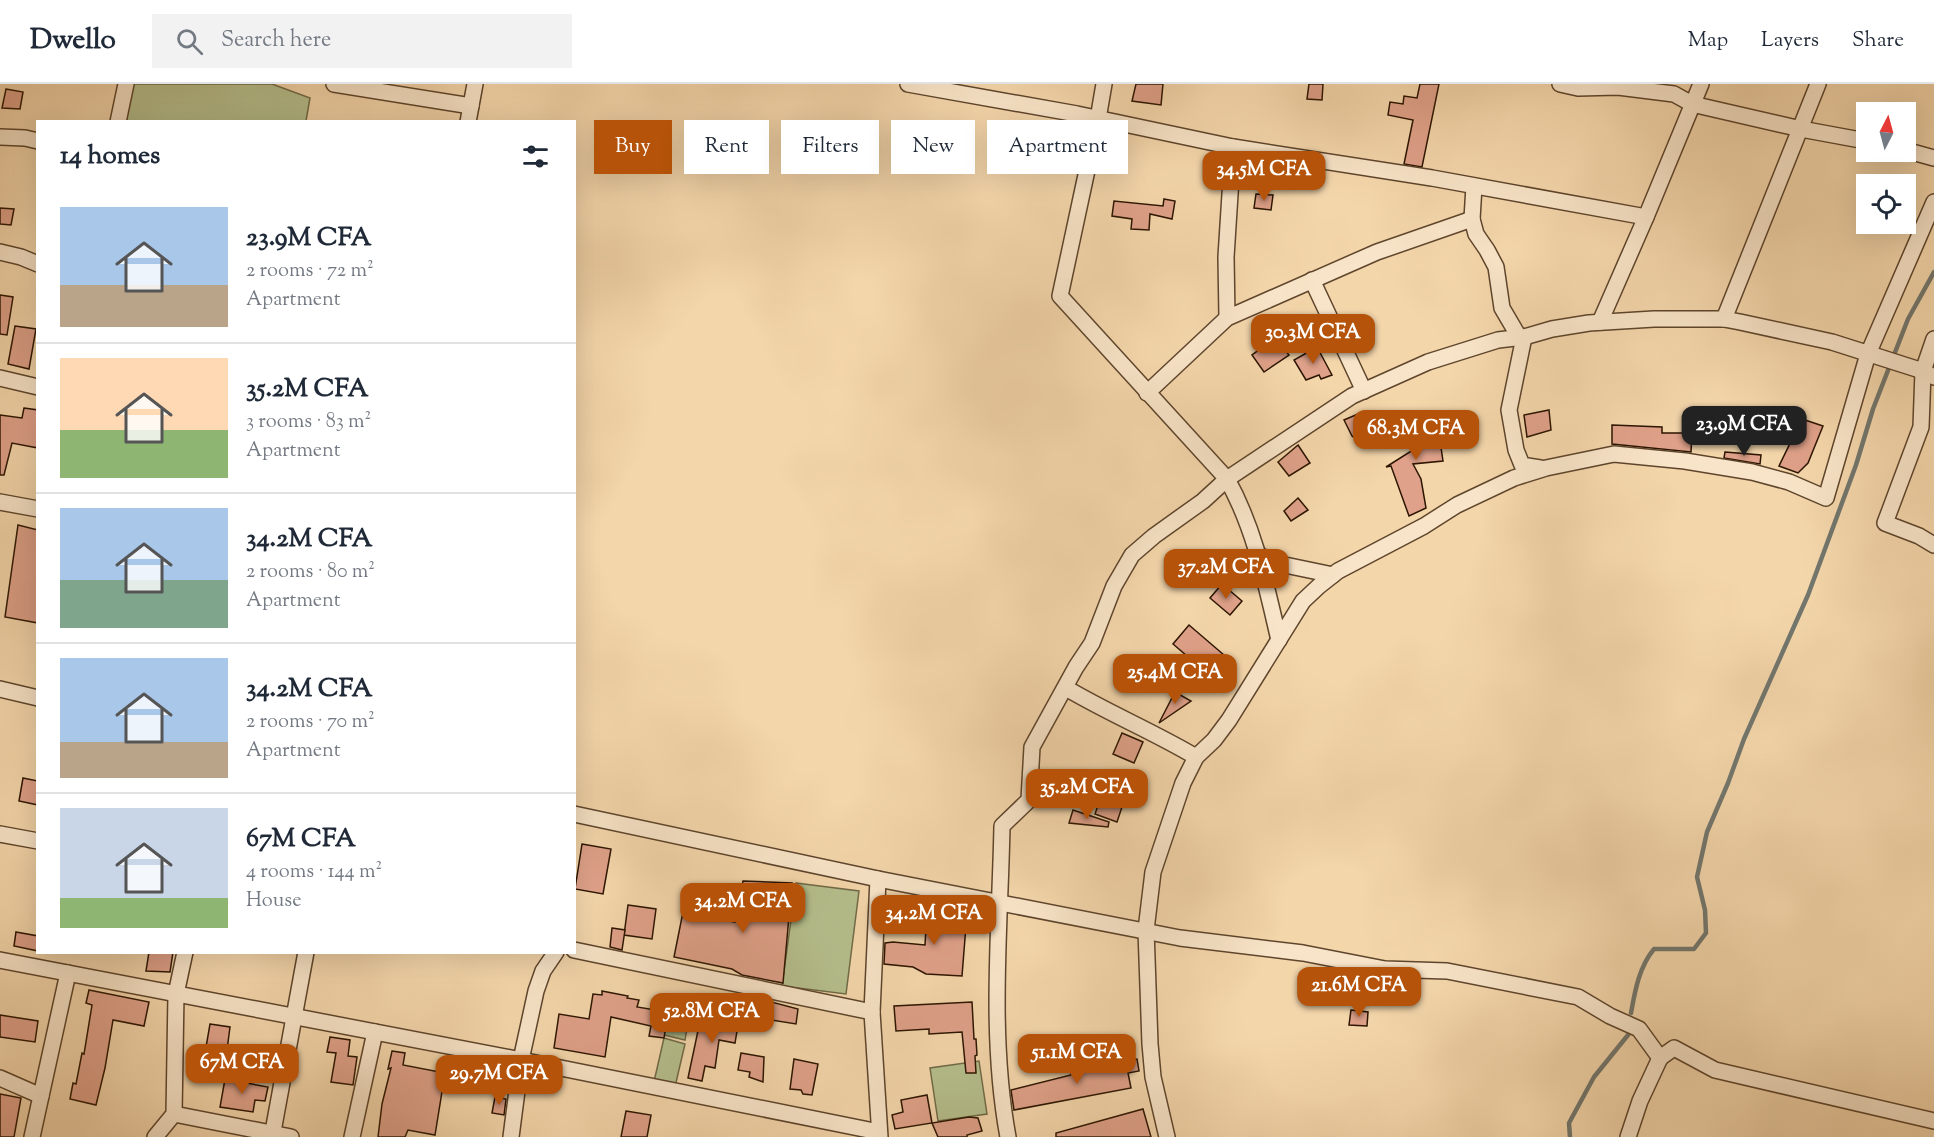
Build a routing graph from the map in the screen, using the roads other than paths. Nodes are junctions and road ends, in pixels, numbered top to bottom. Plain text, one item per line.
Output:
1 (126, 84) edge
2 (334, 84) edge
3 (475, 84) edge
4 (908, 84) edge
5 (1104, 84) edge
6 (1560, 84) edge
7 (1701, 84) edge
8 (1818, 84) edge
9 (351, 86) edge
10 (1692, 104) junction
11 (470, 114) edge
12 (1098, 119) junction
13 (118, 120) edge
14 (1801, 129) junction
15 (0, 137) edge
16 (1856, 139) edge
17 (36, 141) edge
18 (1233, 147) junction
19 (1916, 153) edge
20 (1934, 158) edge
21 (1474, 186) junction
22 (1934, 202) edge
23 (1646, 218) junction
24 (1472, 219) junction
25 (0, 252) edge
26 (36, 263) edge
27 (1312, 280) junction
28 (1227, 318) junction
29 (1724, 319) junction
30 (1600, 322) junction
31 (1522, 337) junction
32 (1934, 339) edge
33 (1868, 354) junction
34 (1929, 374) edge
35 (0, 378) edge
36 (36, 387) edge
37 (1364, 391) junction
38 (1147, 393) junction
39 (1546, 468) junction
40 (1227, 479) junction
41 (0, 502) edge
42 (36, 509) edge
43 (1934, 545) edge
44 (1260, 556) junction
45 (1333, 575) junction
46 (1278, 640) junction
47 (1066, 688) junction
48 (0, 689) edge
49 (36, 698) edge
50 (1196, 757) junction
51 (576, 814) edge
52 (0, 834) edge
53 (36, 842) edge
54 (878, 879) junction
55 (1001, 902) junction
56 (1146, 930) junction
57 (576, 950) edge
58 (185, 954) edge
59 (306, 954) edge
60 (555, 954) edge
61 (0, 960) edge
62 (68, 973) junction
63 (176, 994) junction
64 (872, 1012) junction
65 (295, 1017) junction
66 (375, 1032) junction
67 (1660, 1058) junction
68 (521, 1060) junction
69 (0, 1078) edge
70 (41, 1096) junction
71 (174, 1114) junction
72 (1934, 1121) edge
73 (272, 1135) edge
74 (880, 1135) edge
75 (32, 1137) edge
76 (155, 1137) edge
77 (291, 1137) edge
78 (352, 1137) edge
79 (512, 1137) edge
80 (1008, 1137) edge
81 (1167, 1137) edge
82 (1628, 1137) edge

1 - 13 street
2 - 9 street
3 - 11 street
4 - 12 street
5 - 12 street
6 - 10 street
7 - 10 street
8 - 14 street
9 - 11 street
10 - 14 street
10 - 23 street
12 - 18 street
12 - 38 street
14 - 16 street
14 - 29 street
15 - 17 street
18 - 21 street
18 - 28 street
19 - 20 street
21 - 23 street
21 - 24 street
22 - 33 street
23 - 30 street
24 - 27 street
24 - 31 street
25 - 26 street
27 - 28 street
27 - 37 street
28 - 38 street
29 - 30 street
29 - 33 street
30 - 31 street
31 - 37 street
31 - 39 street
32 - 34 street
33 - 34 street
33 - 39 street
34 - 43 street
35 - 36 street
37 - 40 street
38 - 40 street
39 - 45 street
40 - 44 street
40 - 47 street
41 - 42 street
44 - 45 street
44 - 46 street
45 - 46 street
46 - 50 street
47 - 50 street
47 - 55 street
48 - 49 street
50 - 56 street
51 - 54 street
52 - 53 street
54 - 55 street
54 - 64 street
55 - 56 street
55 - 80 street
56 - 67 street
56 - 81 street
57 - 64 street
58 - 63 street
59 - 65 street
60 - 68 street
61 - 62 street
62 - 63 street
62 - 70 street
63 - 65 street
63 - 71 street
64 - 74 street
65 - 66 street
65 - 73 street
66 - 68 street
66 - 78 street
67 - 72 street
67 - 82 street
68 - 74 street
68 - 79 street
69 - 70 street
70 - 75 street
71 - 73 street
71 - 76 street
73 - 77 street

